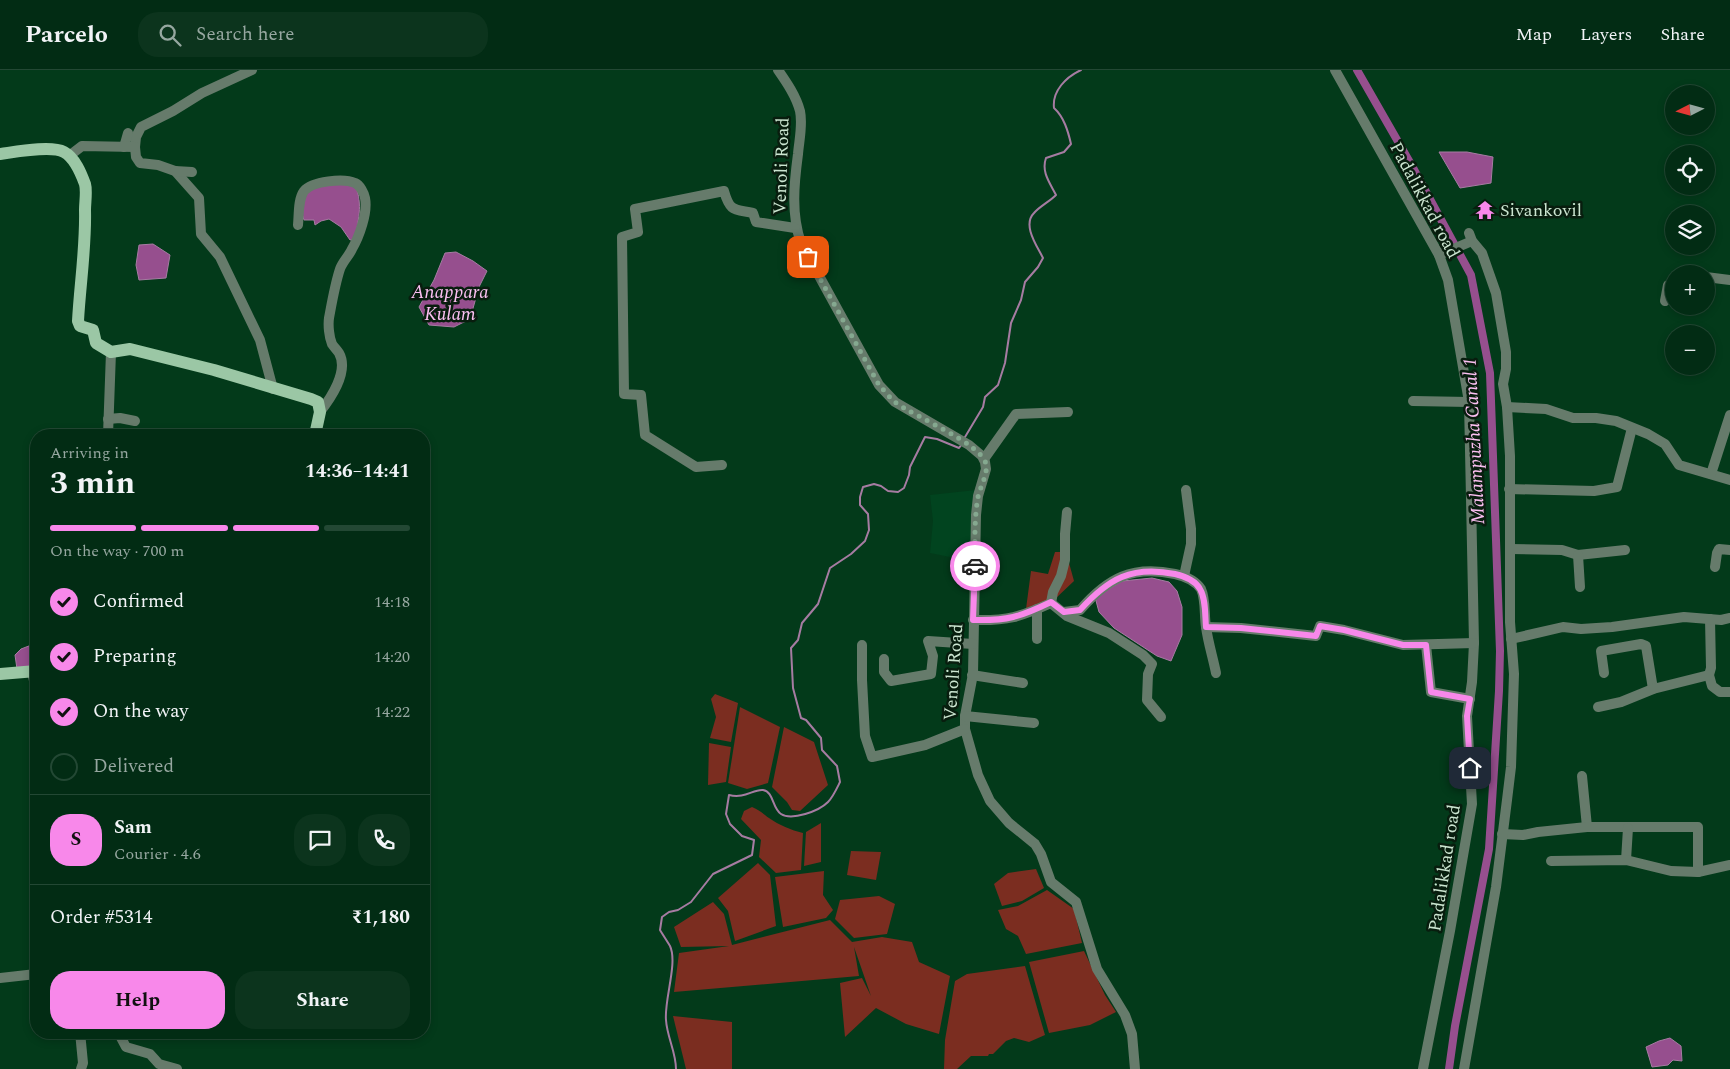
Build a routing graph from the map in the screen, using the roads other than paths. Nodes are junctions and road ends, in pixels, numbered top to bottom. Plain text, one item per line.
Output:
1 (252, 70) edge
2 (778, 70) edge
3 (1335, 70) edge
4 (128, 133) dead end
5 (124, 147) junction
6 (135, 147) junction
7 (0, 154) edge
8 (70, 156) junction
9 (175, 171) junction
10 (192, 172) dead end
11 (298, 225) dead end
12 (795, 228) junction
13 (1439, 255) junction
14 (1715, 278) edge
15 (1730, 280) edge
16 (111, 352) junction
17 (273, 389) junction
18 (1413, 401) dead end
19 (1469, 402) junction
20 (1507, 407) junction
21 (320, 412) junction
22 (1068, 412) dead end
23 (1730, 415) edge
24 (108, 419) junction
25 (135, 421) dead end
26 (1632, 428) junction
27 (108, 429) edge
28 (316, 429) edge
29 (984, 459) junction
30 (722, 466) dead end
31 (1710, 474) junction
32 (1730, 480) edge
33 (1509, 489) junction
34 (1186, 490) dead end
35 (1067, 512) dead end
36 (1510, 548) junction
37 (1624, 550) dead end
38 (1730, 550) edge
39 (1578, 556) junction
40 (1715, 567) dead end
41 (1184, 576) junction
42 (1580, 587) dead end
43 (1051, 602) junction
44 (1036, 609) junction
45 (1079, 615) junction
46 (1730, 618) edge
47 (1710, 619) junction
48 (973, 620) junction
49 (1206, 627) junction
50 (1037, 639) dead end
51 (1511, 639) junction
52 (1474, 643) junction
53 (973, 644) junction
54 (862, 645) dead end
55 (1430, 645) junction
56 (884, 659) dead end
57 (30, 672) edge
58 (1216, 672) dead end
59 (1604, 673) dead end
60 (0, 674) edge
61 (972, 675) junction
62 (1709, 675) junction
63 (1023, 682) dead end
64 (1653, 689) junction
65 (1730, 692) edge
66 (1470, 699) junction
67 (1598, 707) dead end
68 (965, 716) junction
69 (1161, 717) dead end
70 (1034, 723) dead end
71 (965, 729) junction
72 (1582, 776) dead end
73 (1587, 827) junction
74 (1628, 828) junction
75 (1502, 834) junction
76 (1626, 860) junction
77 (1551, 861) dead end
78 (1730, 865) edge
79 (1698, 872) junction
80 (30, 975) edge
81 (0, 978) edge
82 (81, 1039) edge
83 (122, 1039) edge
84 (81, 1069) edge
85 (177, 1069) edge
86 (1135, 1069) edge
87 (1423, 1069) edge
88 (1464, 1069) edge

1 - 6 street
2 - 12 street, Venoli Road
3 - 13 street, Padalikkad road
4 - 5 street
5 - 6 street
5 - 8 street
6 - 9 street
7 - 8 main road
8 - 16 main road
9 - 10 street
9 - 17 street
11 - 21 street
12 - 29 street, Venoli Road
12 - 30 street
13 - 19 street, Padalikkad road
13 - 20 street
14 - 15 street
16 - 17 main road
16 - 24 street
17 - 21 main road
18 - 19 street
19 - 52 street, Padalikkad road
20 - 26 street
20 - 33 street
21 - 28 main road
22 - 29 street
23 - 31 street
24 - 25 street
24 - 27 street
26 - 31 street
26 - 33 street
29 - 48 street, Venoli Road
31 - 32 street
33 - 36 street
34 - 41 street
35 - 43 street
36 - 39 street
36 - 51 street
37 - 39 street
38 - 40 street
39 - 42 street
41 - 45 street
41 - 49 street
43 - 44 street
43 - 45 street
44 - 48 street
44 - 50 street
45 - 69 street
46 - 47 street
47 - 51 street
47 - 62 street
48 - 53 street, Venoli Road
49 - 55 street
49 - 58 street
51 - 75 street
52 - 55 street
52 - 66 street, Padalikkad road
53 - 56 street
53 - 61 street, Venoli Road
54 - 71 street
55 - 66 street
57 - 60 main road
59 - 64 street
61 - 63 street
61 - 68 street, Venoli Road
62 - 64 street
62 - 65 street
64 - 67 street
66 - 87 street, Padalikkad road
68 - 70 street
68 - 71 street, Venoli Road
71 - 86 street, Venoli Road
72 - 73 street
73 - 74 street
73 - 75 street
74 - 76 street
74 - 79 street
75 - 88 street
76 - 77 street
76 - 79 street
78 - 79 street
80 - 81 street
82 - 84 street
83 - 85 street

